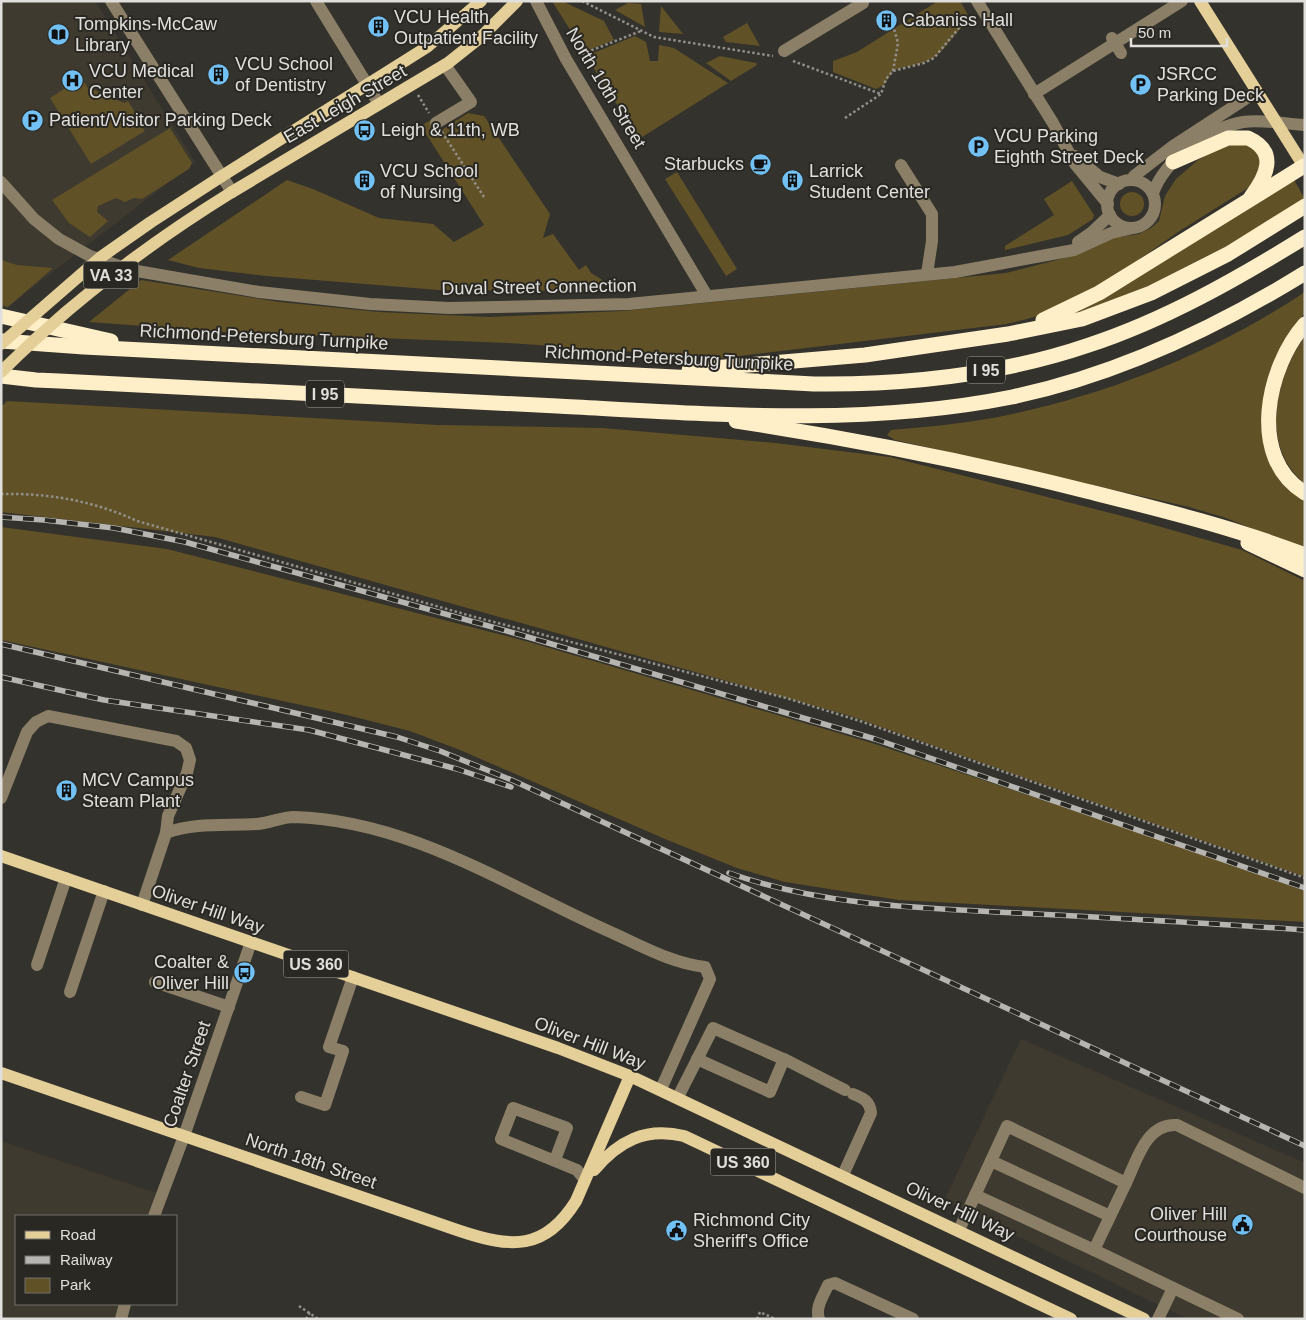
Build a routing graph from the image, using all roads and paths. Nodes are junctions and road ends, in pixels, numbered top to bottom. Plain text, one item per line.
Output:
1 (111, 1) edge
2 (316, 1) edge
3 (481, 1) edge
4 (517, 1) edge
5 (536, 1) edge
6 (582, 1) edge
7 (1182, 1) edge
8 (1200, 1) edge
9 (863, 3) dead end
10 (980, 7) edge
11 (894, 28) dead end
12 (641, 31) junction
13 (1112, 38) dead end
14 (1121, 52) dead end
15 (582, 54) dead end
16 (784, 56) junction
17 (445, 65) junction
18 (893, 71) junction
19 (367, 85) junction
20 (1256, 92) junction
21 (880, 94) junction
22 (1034, 94) junction
23 (418, 95) dead end
24 (379, 104) junction
25 (846, 118) dead end
26 (436, 123) junction
27 (1276, 123) junction
28 (1305, 125) edge
29 (1068, 148) junction
30 (1173, 162) junction
31 (901, 165) dead end
32 (1304, 167) edge
33 (222, 176) junction
34 (1132, 180) junction
35 (1, 182) edge
36 (1119, 184) junction
37 (232, 192) junction
38 (1152, 193) junction
39 (484, 197) dead end
40 (1246, 204) junction
41 (1305, 206) edge
42 (1109, 209) junction
43 (1133, 228) junction
44 (1305, 237) edge
45 (1058, 251) junction
46 (1305, 273) edge
47 (927, 274) junction
48 (707, 296) junction
49 (1, 316) edge
50 (1305, 324) edge
51 (1008, 334) junction
52 (1, 343) edge
53 (184, 351) junction
54 (1, 372) edge
55 (640, 375) junction
56 (1, 376) edge
57 (648, 411) junction
58 (1305, 493) edge
59 (1, 494) edge
60 (1180, 513) junction
61 (1305, 555) edge
62 (1305, 570) edge
63 (1, 798) edge
64 (166, 833) junction
65 (1, 856) edge
66 (66, 878) junction
67 (1305, 878) edge
68 (104, 892) junction
69 (142, 905) junction
70 (251, 942) junction
71 (36, 965) dead end
72 (353, 977) junction
73 (155, 982) dead end
74 (70, 992) dead end
75 (229, 1007) junction
76 (697, 1058) junction
77 (784, 1059) junction
78 (1, 1074) edge
79 (630, 1076) junction
80 (660, 1090) junction
81 (301, 1097) dead end
82 (678, 1097) junction
83 (184, 1136) junction
84 (555, 1160) junction
85 (991, 1161) junction
86 (843, 1175) junction
87 (586, 1180) junction
88 (1126, 1183) junction
89 (1305, 1188) edge
90 (975, 1195) junction
91 (154, 1215) edge
92 (1110, 1216) junction
93 (959, 1230) junction
94 (1094, 1250) junction
95 (1173, 1288) junction
96 (124, 1305) edge
97 (300, 1306) dead end
98 (310, 1312) junction
99 (121, 1319) edge
100 (306, 1319) edge
101 (318, 1319) edge
102 (757, 1319) edge
103 (775, 1319) edge
104 (819, 1319) edge
105 (912, 1319) edge
106 (1072, 1319) edge
107 (1144, 1319) edge
108 (1158, 1319) edge
109 (1238, 1319) edge

1 - 33 street
2 - 19 street
3 - 19 main road, East Leigh Street / VA 33
4 - 17 main road, East Leigh Street / VA 33
5 - 48 street, North 10th Street
6 - 12 path
7 - 22 street
8 - 20 main road
9 - 16 street
10 - 18 path
10 - 22 street
11 - 18 path
12 - 15 path
12 - 16 path
13 - 14 street, bridge
16 - 21 path
17 - 24 main road, East Leigh Street / VA 33
17 - 26 street
18 - 21 path
19 - 24 street
19 - 33 main road, East Leigh Street / VA 33
20 - 27 main road
20 - 34 street
21 - 25 path
22 - 29 street
23 - 26 path
24 - 37 main road, East Leigh Street / VA 33
26 - 39 path
27 - 28 street
27 - 30 street
27 - 32 main road
29 - 36 street
29 - 42 street
30 - 38 street
30 - 40 highway
31 - 47 street
32 - 40 highway
33 - 37 street
33 - 52 main road, VA 33, bridge
34 - 36 street
34 - 38 street
35 - 48 street, Duval Street Connection
36 - 42 street
37 - 54 main road, VA 33, bridge
38 - 43 street
40 - 51 highway
41 - 51 highway
42 - 43 street
42 - 45 street, Duval Street Connection
43 - 45 street, Duval Street Connection
44 - 55 highway, Richmond-Petersburg Turnpike / I 95
45 - 47 street, Duval Street Connection
46 - 57 highway, I 95
47 - 48 street, Duval Street Connection
49 - 53 highway
50 - 58 highway
51 - 55 highway
52 - 53 highway, Richmond-Petersburg Turnpike / I 95
53 - 55 highway, Richmond-Petersburg Turnpike / I 95
56 - 57 highway, I 95
57 - 60 highway
59 - 67 path
60 - 61 highway
60 - 62 highway
63 - 64 street
64 - 69 street
64 - 80 street
65 - 66 main road, Oliver Hill Way / US 360
66 - 68 main road, Oliver Hill Way / US 360
66 - 71 street
68 - 69 main road, Oliver Hill Way / US 360
68 - 74 street
69 - 70 main road, Oliver Hill Way / US 360
70 - 72 main road, Oliver Hill Way / US 360
70 - 75 street, Coalter Street
72 - 79 main road, Oliver Hill Way / US 360
72 - 81 street
73 - 75 street
75 - 83 street, Coalter Street
76 - 77 street
76 - 77 street
76 - 82 street
77 - 86 street
78 - 83 main road, North 18th Street / US 360
79 - 80 main road, Oliver Hill Way / US 360
79 - 87 main road
80 - 82 main road, Oliver Hill Way / US 360
82 - 86 main road, Oliver Hill Way / US 360
83 - 87 main road, North 18th Street / US 360
83 - 91 street, Coalter Street
84 - 84 street
84 - 87 street
85 - 88 street
85 - 90 street
85 - 92 street
86 - 93 main road, Oliver Hill Way / US 360
87 - 106 main road, US 360
88 - 89 street
88 - 92 street
90 - 93 street
90 - 94 street
92 - 94 street
93 - 107 main road, Oliver Hill Way / US 360
94 - 95 street
95 - 108 street
95 - 109 street
96 - 99 street
97 - 98 path
98 - 100 path
98 - 101 path
102 - 103 path
104 - 105 street

